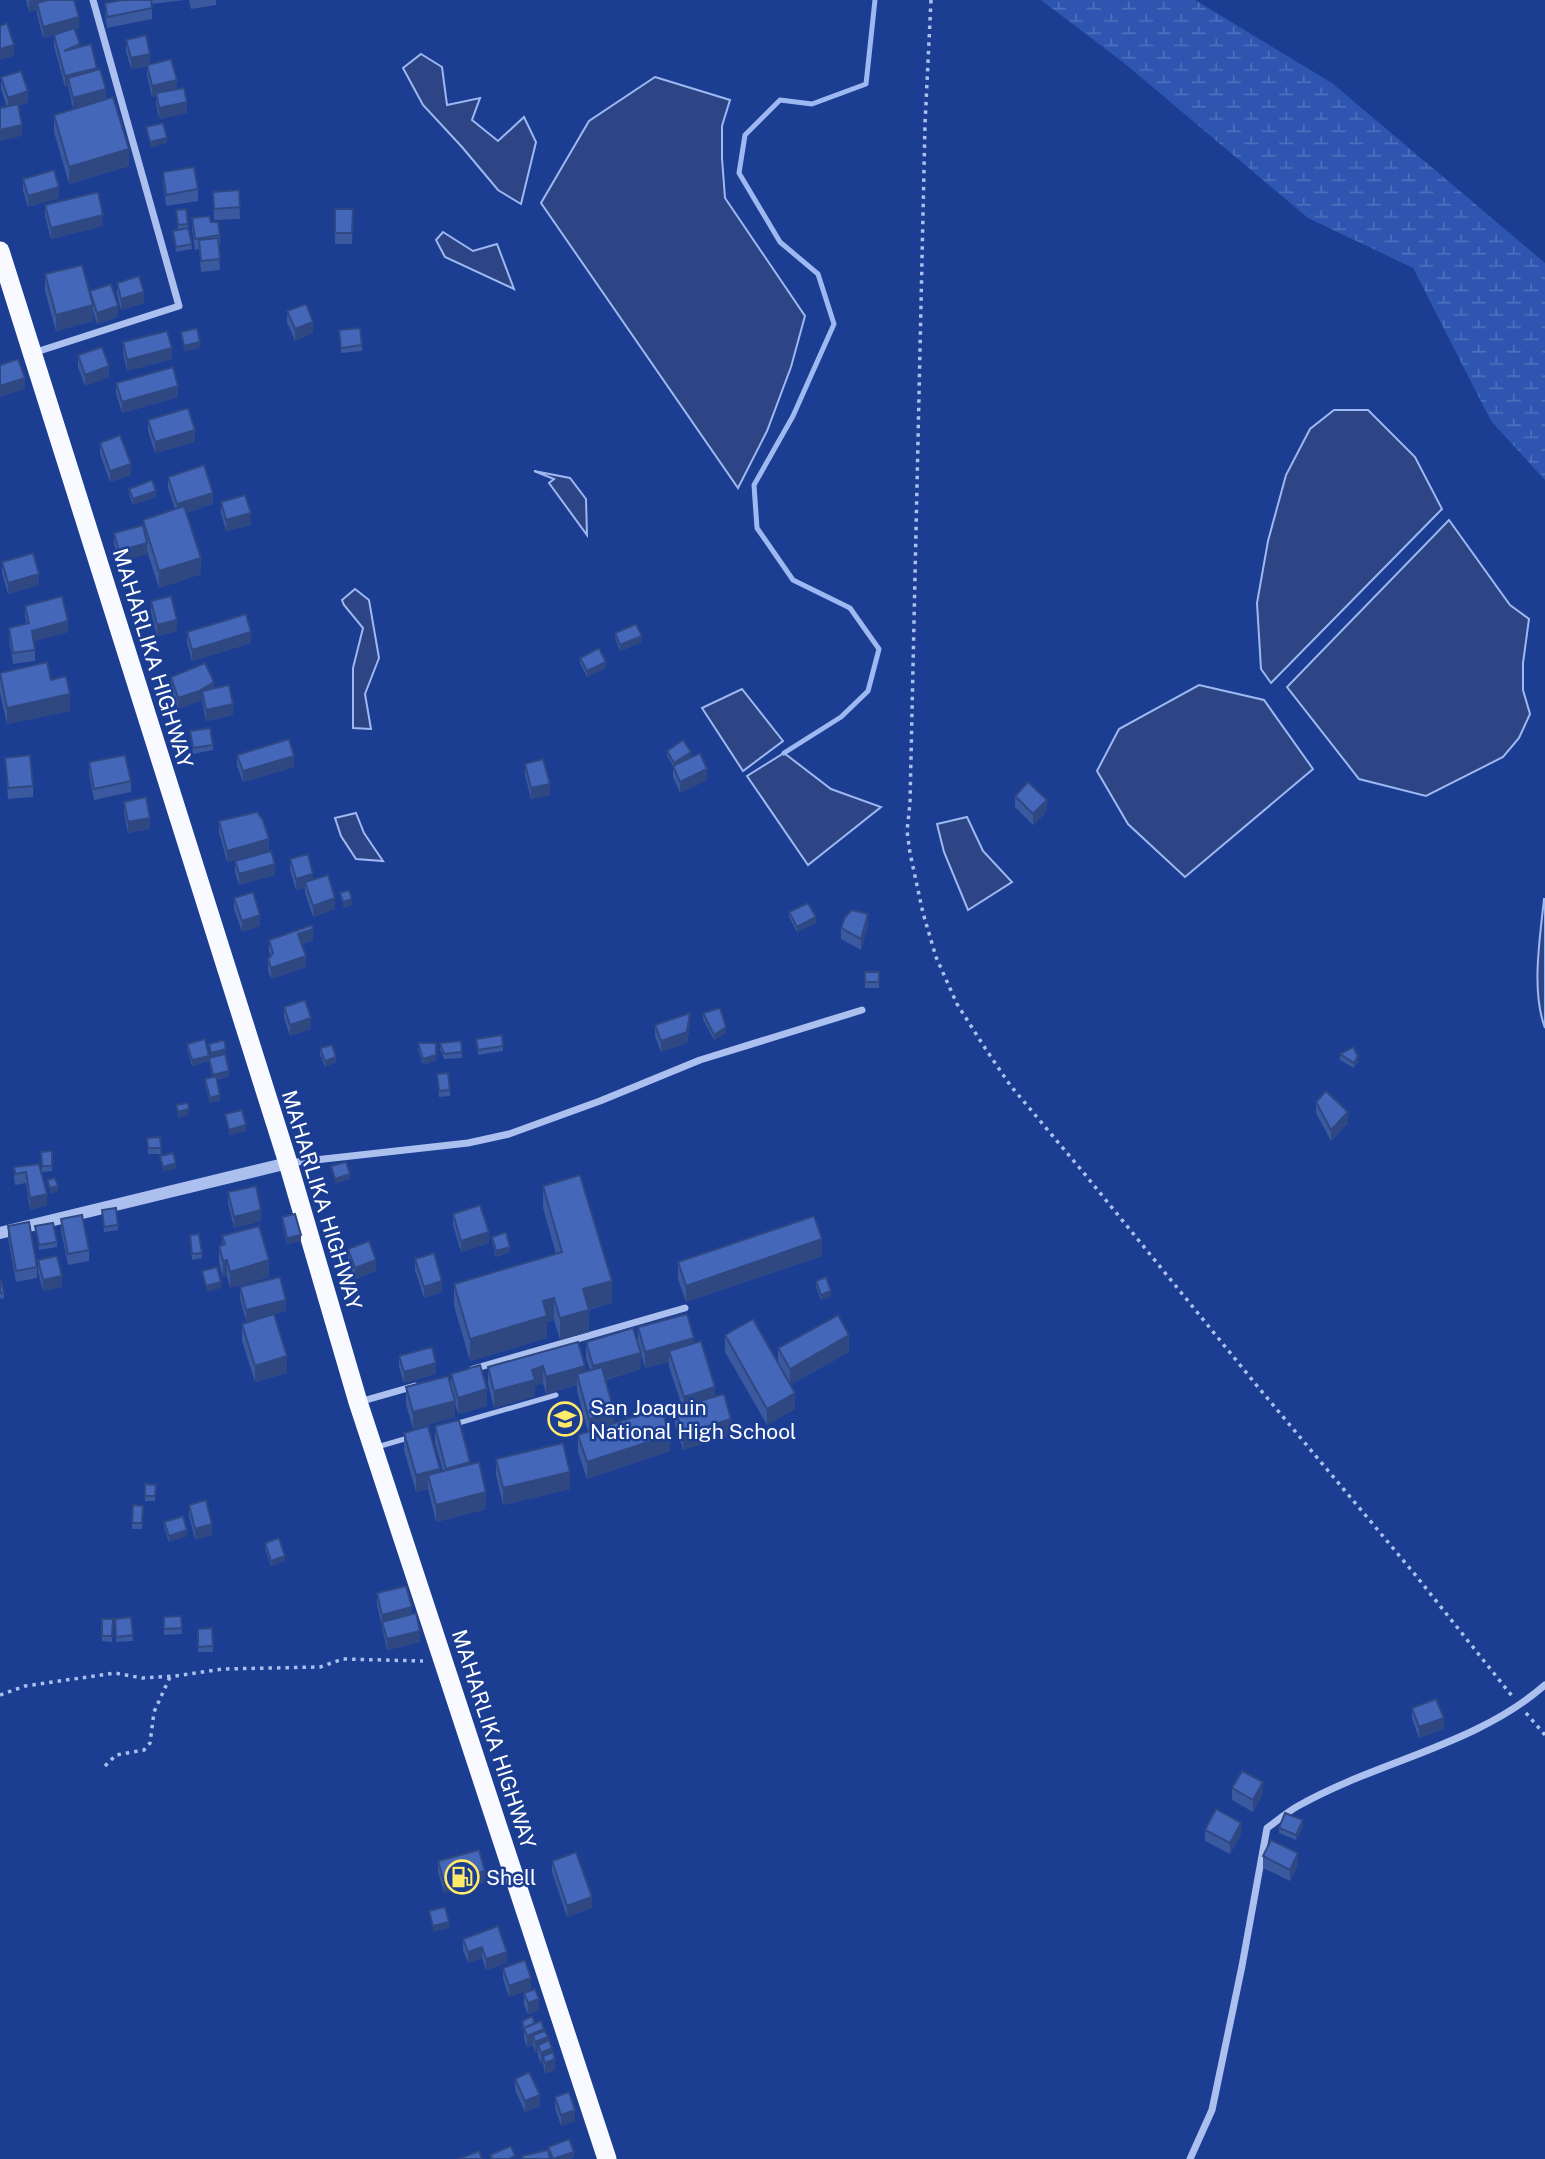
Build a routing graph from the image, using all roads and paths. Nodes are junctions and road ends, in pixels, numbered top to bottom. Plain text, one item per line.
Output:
1 (93, 0) edge
2 (931, 0) edge
3 (0, 251) edge
4 (33, 354) junction
5 (862, 1010) dead end
6 (288, 1163) junction
7 (0, 1233) edge
8 (685, 1308) dead end
9 (463, 1372) edge
10 (424, 1383) edge
11 (556, 1395) dead end
12 (359, 1402) junction
13 (453, 1424) edge
14 (415, 1436) edge
15 (374, 1448) junction
16 (444, 1661) junction
17 (170, 1676) junction
18 (1545, 1685) edge
19 (0, 1695) edge
20 (1518, 1705) junction
21 (1545, 1735) edge
22 (105, 1766) dead end
23 (607, 2159) edge
24 (1190, 2159) edge

1 - 4 street
2 - 20 path
3 - 4 highway, MAHARLIKA HIGHWAY
4 - 6 highway, MAHARLIKA HIGHWAY
5 - 6 street
6 - 7 street
6 - 12 highway, MAHARLIKA HIGHWAY
8 - 9 street
10 - 12 street
11 - 13 lane
12 - 15 highway, MAHARLIKA HIGHWAY
14 - 15 lane
15 - 16 highway, MAHARLIKA HIGHWAY
16 - 17 path
16 - 23 highway, MAHARLIKA HIGHWAY
17 - 19 path
17 - 22 path
18 - 20 street
20 - 21 path
20 - 24 street

